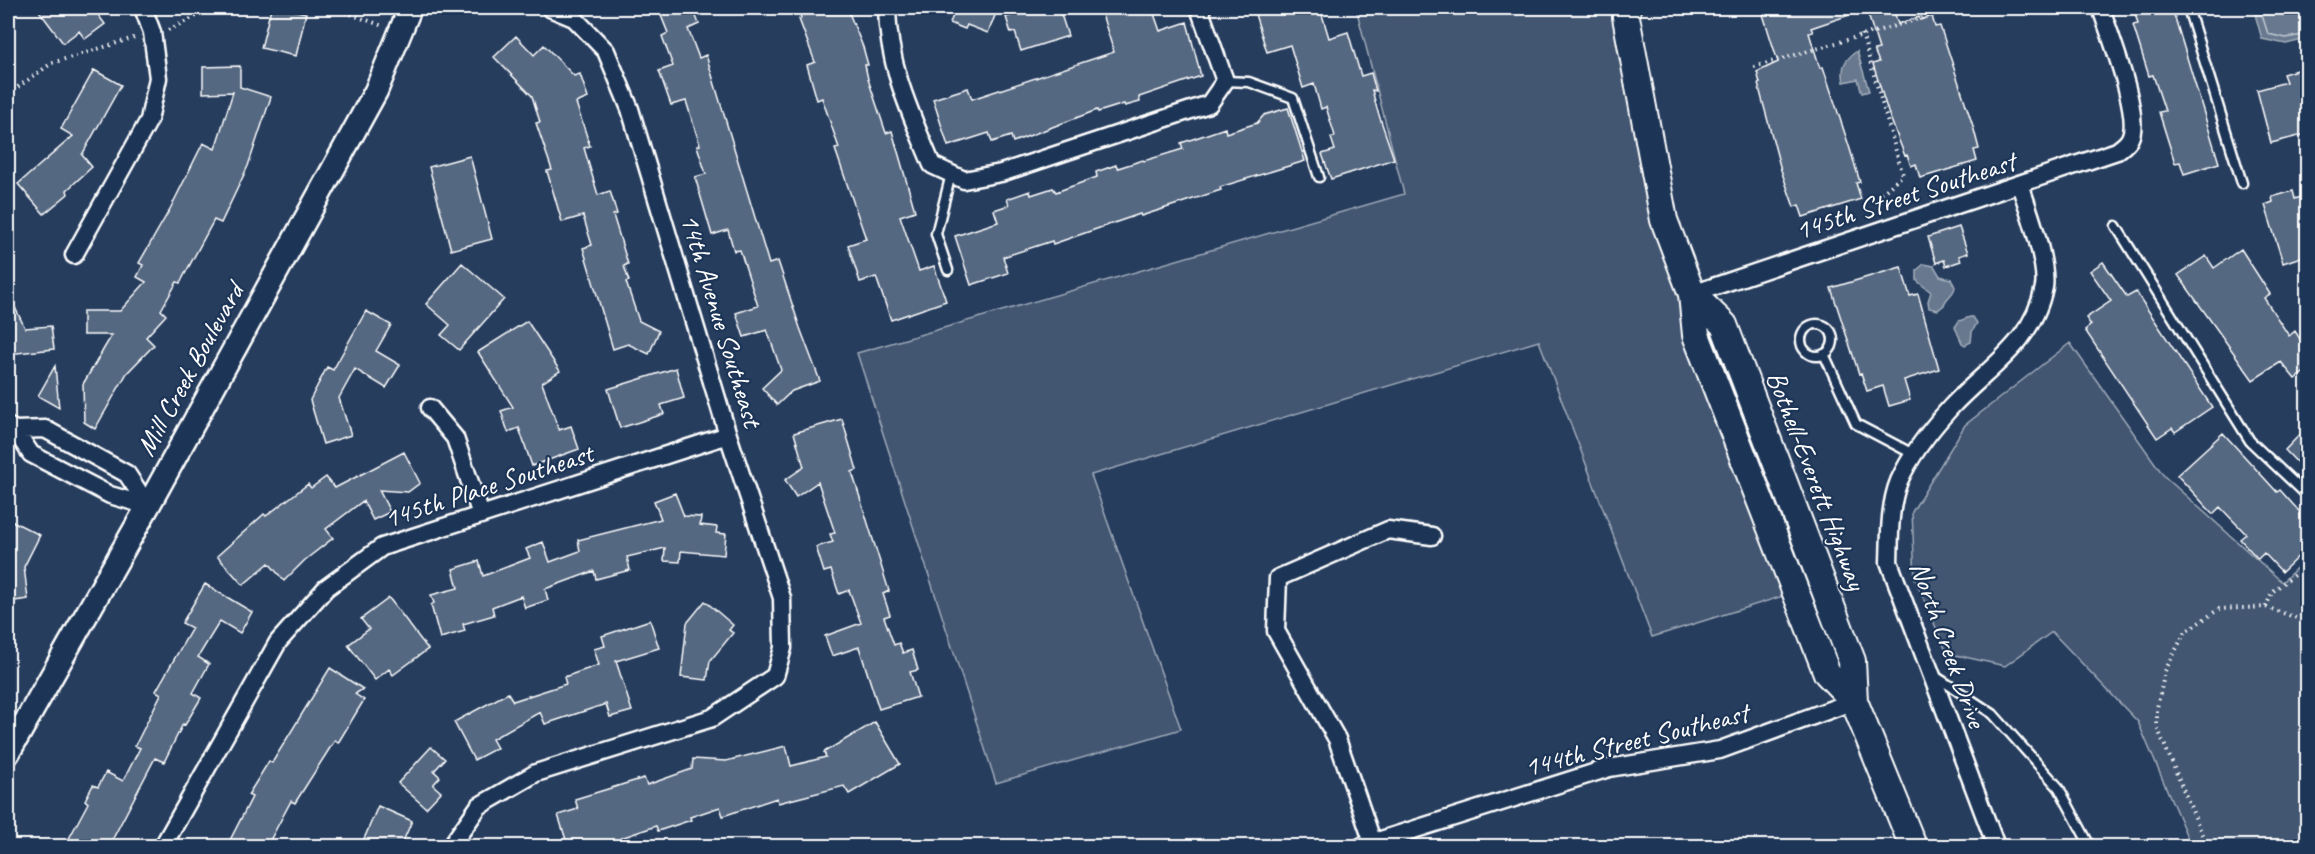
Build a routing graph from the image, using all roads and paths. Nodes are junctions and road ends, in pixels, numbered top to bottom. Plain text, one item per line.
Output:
1 (142, 8) edge
2 (213, 8) edge
3 (334, 8) edge
4 (410, 8) edge
5 (550, 8) edge
6 (887, 8) edge
7 (1199, 8) edge
8 (1956, 8) edge
9 (2101, 8) edge
10 (2188, 8) edge
11 (1625, 11) edge
12 (400, 32) junction
13 (152, 34) junction
14 (1862, 34) junction
15 (1754, 67) dead end
16 (1225, 81) junction
17 (8, 94) edge
18 (957, 177) junction
19 (1319, 177) dead end
20 (2242, 183) dead end
21 (2020, 185) junction
22 (1873, 201) dead end
23 (2116, 226) dead end
24 (74, 255) dead end
25 (948, 270) dead end
26 (1692, 294) junction
27 (1824, 354) dead end
28 (430, 408) dead end
29 (11, 428) edge
30 (728, 435) junction
31 (1913, 454) junction
32 (2307, 496) edge
33 (148, 506) junction
34 (481, 515) junction
35 (1432, 536) dead end
36 (2307, 564) edge
37 (2266, 607) junction
38 (2307, 614) edge
39 (1929, 673) junction
40 (1854, 701) junction
41 (8, 753) edge
42 (1367, 845) edge
43 (162, 846) edge
44 (451, 846) edge
45 (1912, 846) edge
46 (1996, 846) edge
47 (2090, 846) edge
48 (2207, 846) edge

1 - 13 street
2 - 13 path
3 - 12 path
4 - 12 street, Mill Creek Boulevard
5 - 30 street, 14th Avenue Southeast
6 - 18 street
7 - 16 street
8 - 14 path
9 - 21 street, 145th Street Southeast
10 - 20 lane
11 - 26 main road
12 - 33 street, Mill Creek Boulevard
13 - 17 path
13 - 24 street
14 - 15 path
14 - 22 path
16 - 18 street
16 - 19 lane
18 - 25 lane
21 - 26 street, 145th Street Southeast
21 - 31 street, North Creek Drive
23 - 32 lane
26 - 40 main road
27 - 31 lane
28 - 34 street
29 - 33 street
29 - 33 street
30 - 34 street, 145th Place Southeast
30 - 44 street, 14th Avenue Southeast
31 - 39 street, North Creek Drive
33 - 41 street, Mill Creek Boulevard
34 - 43 street, 145th Place Southeast
35 - 42 street
36 - 37 path
37 - 38 path
37 - 48 path
39 - 46 street, North Creek Drive
39 - 47 lane
40 - 42 street, 144th Street Southeast
40 - 45 main road

